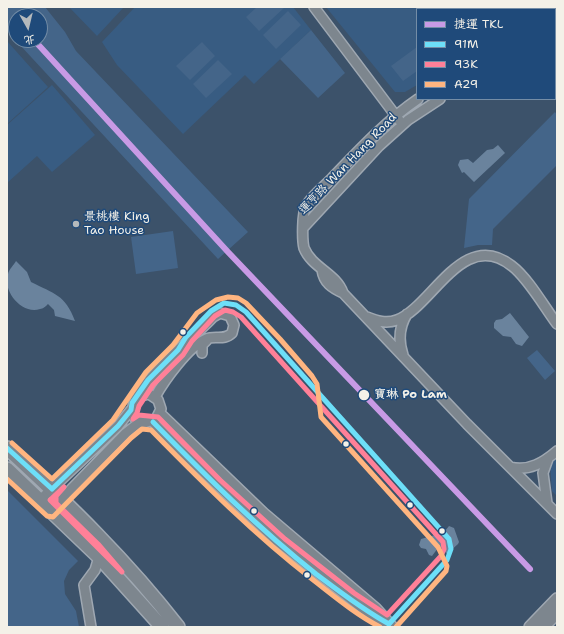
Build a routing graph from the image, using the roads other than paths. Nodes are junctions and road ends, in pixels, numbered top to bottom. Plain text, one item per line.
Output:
1 (314, 7) edge
2 (417, 100) edge
3 (438, 100) edge
4 (396, 116) junction
5 (402, 124) junction
6 (303, 228) junction
7 (408, 313) junction
8 (366, 317) junction
9 (557, 324) edge
10 (210, 338) junction
11 (202, 353) dead end
12 (404, 358) junction
13 (137, 397) junction
14 (155, 397) junction
15 (131, 410) junction
16 (160, 413) junction
17 (140, 422) junction
18 (153, 422) junction
19 (7, 448) edge
20 (557, 450) edge
21 (548, 459) junction
22 (510, 467) junction
23 (7, 469) edge
24 (52, 489) junction
25 (62, 499) junction
26 (40, 500) junction
27 (547, 503) junction
28 (51, 510) junction
29 (557, 514) edge
30 (99, 557) junction
31 (557, 599) edge
32 (557, 613) edge
33 (391, 626) edge
34 (91, 627) edge
35 (162, 627) edge
36 (178, 627) edge
37 (530, 627) edge
38 (543, 627) edge

1 - 4 street
2 - 4 street, 運亨路 Wan Hang Road
3 - 5 street, 運亨路 Wan Hang Road
4 - 5 street
4 - 6 street, 運亨路 Wan Hang Road
5 - 6 street, 運亨路 Wan Hang Road
6 - 8 street
7 - 8 street
7 - 9 street
7 - 12 street
8 - 12 street
10 - 11 street
10 - 13 street
10 - 14 street
12 - 22 street
13 - 14 street
13 - 15 street
14 - 16 street
15 - 17 street
15 - 24 street
16 - 18 street
16 - 33 street
17 - 18 street
17 - 25 street
18 - 33 street
19 - 24 main road
20 - 21 street
21 - 22 street
21 - 27 street
22 - 27 street
23 - 26 main road
24 - 25 main road
24 - 26 street
25 - 28 street
25 - 36 main road
26 - 28 main road
27 - 29 street
28 - 30 main road
30 - 34 street
30 - 35 main road
31 - 37 street
32 - 38 street

